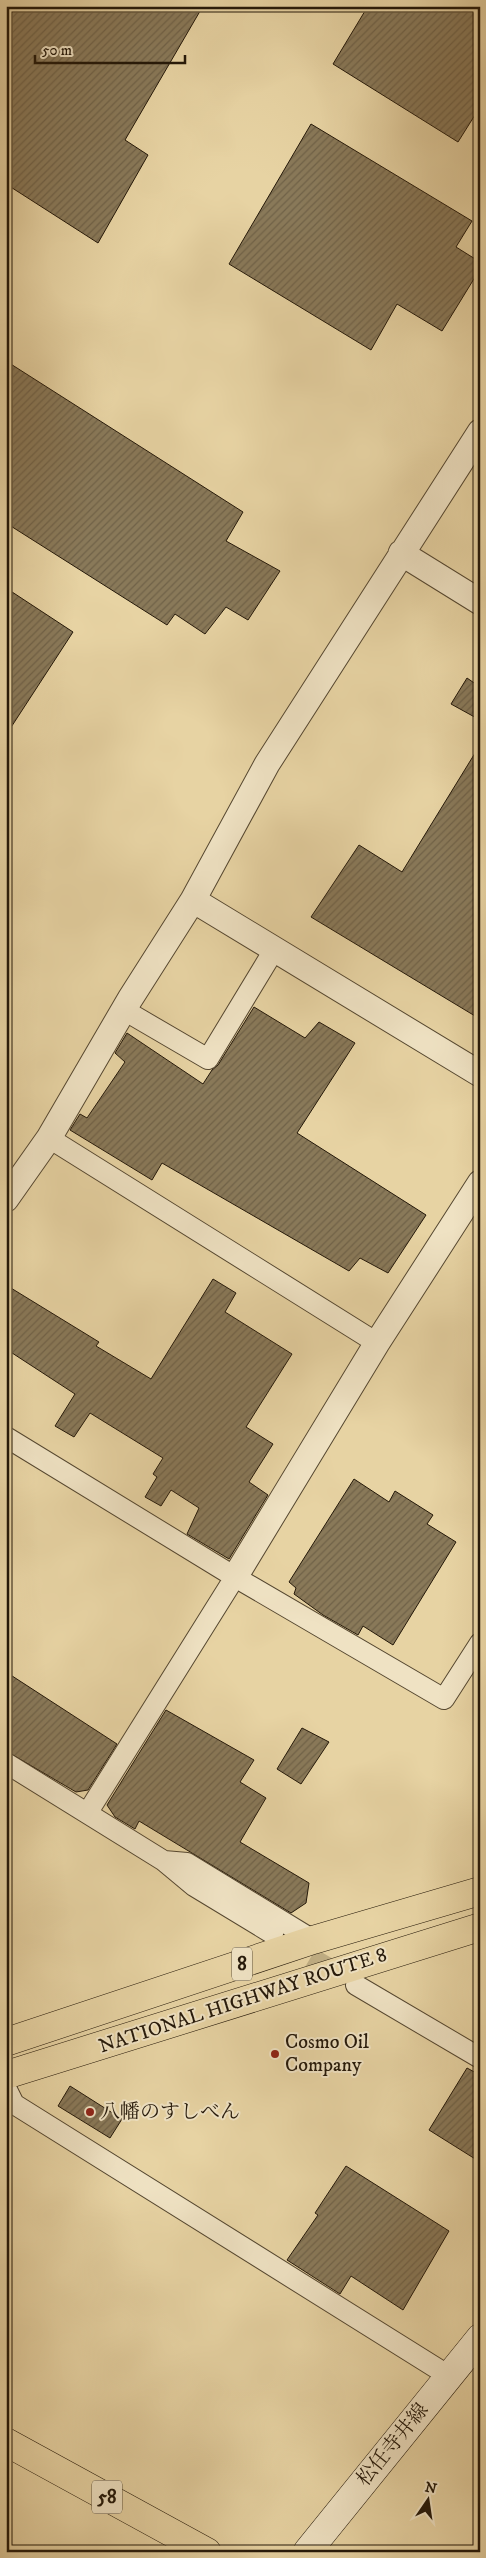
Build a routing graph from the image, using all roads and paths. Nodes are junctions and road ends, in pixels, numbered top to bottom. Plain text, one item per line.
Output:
1 (480, 432) edge
2 (402, 553) junction
3 (480, 602) edge
4 (193, 900) junction
5 (274, 950) junction
6 (124, 1010) junction
7 (480, 1074) edge
8 (49, 1138) junction
9 (480, 1183) edge
10 (6, 1199) edge
11 (378, 1343) junction
12 (6, 1437) edge
13 (235, 1577) junction
14 (478, 1649) edge
15 (6, 1763) edge
16 (88, 1812) junction
17 (164, 1861) junction
18 (480, 1891) edge
19 (480, 1927) edge
20 (273, 1934) tunnel mouth
21 (313, 1940) junction
22 (356, 1985) tunnel mouth
23 (6, 2042) edge
24 (480, 2058) edge
25 (6, 2075) edge
26 (6, 2088) edge
27 (480, 2338) edge
28 (449, 2376) junction
29 (6, 2442) edge
30 (207, 2552) edge
31 (307, 2552) edge

1 - 2 street
2 - 3 street
2 - 4 street
4 - 5 street
4 - 6 street
5 - 6 street
5 - 7 street
6 - 8 street
8 - 10 street
8 - 11 street
9 - 11 street
11 - 13 street
12 - 13 street
13 - 14 street
13 - 16 street
15 - 16 street
16 - 17 street
17 - 20 street
17 - 21 street
18 - 21 main road, NATIONAL HIGHWAY ROUTE 8 / 8
19 - 25 main road, NATIONAL HIGHWAY ROUTE 8 / 8
21 - 23 main road, NATIONAL HIGHWAY ROUTE 8 / 8
22 - 24 street
26 - 28 street
27 - 28 main road, 松任寺井線
28 - 31 main road, 松任寺井線
29 - 30 main road, 58

